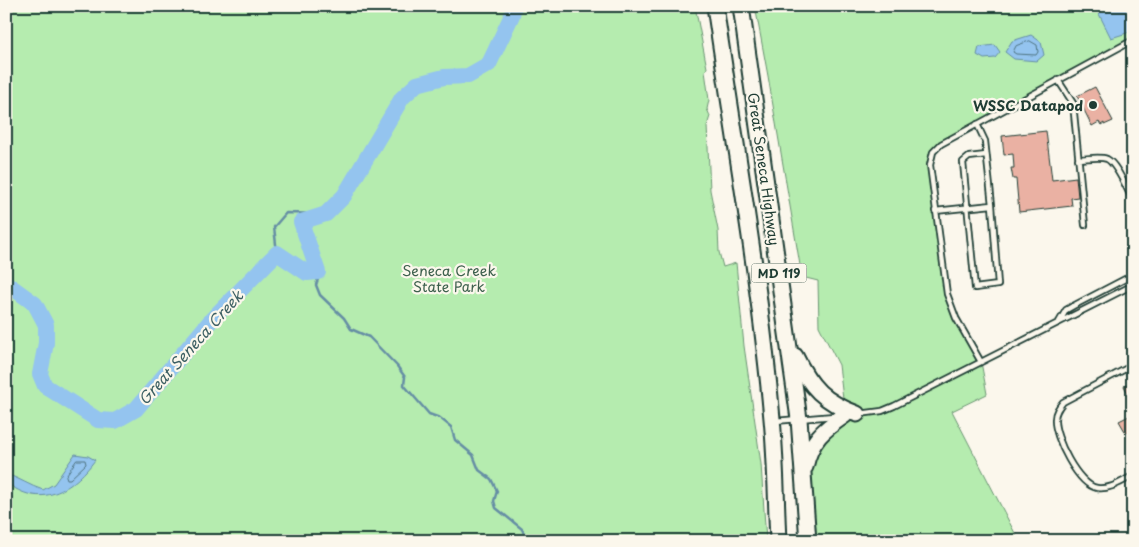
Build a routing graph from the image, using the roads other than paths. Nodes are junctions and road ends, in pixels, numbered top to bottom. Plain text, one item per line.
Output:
1 (715, 6) edge
2 (741, 6) edge
3 (1133, 40) edge
4 (1058, 80) junction
5 (977, 124) junction
6 (986, 154) junction
7 (1078, 160) junction
8 (1133, 200) edge
9 (992, 205) junction
10 (968, 207) junction
11 (935, 211) junction
12 (1085, 225) dead end
13 (1133, 277) edge
14 (1133, 285) edge
15 (1059, 322) junction
16 (789, 344) junction
17 (981, 362) junction
18 (1133, 365) edge
19 (851, 415) junction
20 (799, 420) junction
21 (772, 421) junction
22 (803, 473) junction
23 (1133, 476) edge
24 (778, 541) edge
25 (808, 541) edge

1 - 21 main road, Great Seneca Highway / MD 119
2 - 16 main road, Great Seneca Highway / MD 119
3 - 4 lane
4 - 5 lane
4 - 7 lane
5 - 6 lane
5 - 11 lane
6 - 9 lane
6 - 10 lane
7 - 8 lane
7 - 12 lane
9 - 10 lane
9 - 10 lane
10 - 11 lane
11 - 17 lane
13 - 15 lane
14 - 15 lane
15 - 17 lane
16 - 19 main road
16 - 20 main road, Great Seneca Highway / MD 119
17 - 19 lane
18 - 23 lane
19 - 20 lane
19 - 22 main road
20 - 21 lane
20 - 22 main road, Great Seneca Highway / MD 119
21 - 24 main road, Great Seneca Highway / MD 119
22 - 25 main road, Great Seneca Highway / MD 119

